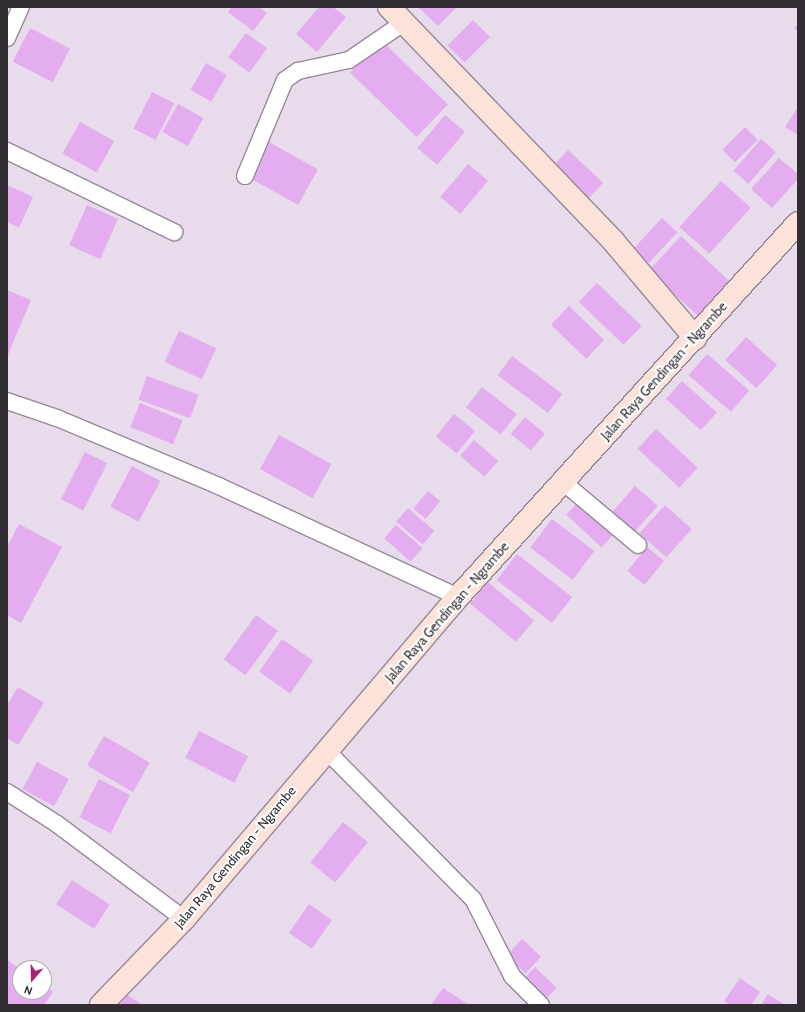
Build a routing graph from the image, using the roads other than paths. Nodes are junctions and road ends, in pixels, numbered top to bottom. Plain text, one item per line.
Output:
1 (21, 7) edge
2 (389, 7) edge
3 (404, 23) junction
4 (7, 38) edge
5 (7, 151) edge
6 (244, 176) dead end
7 (798, 223) edge
8 (174, 232) dead end
9 (695, 338) junction
10 (7, 401) edge
11 (563, 482) junction
12 (638, 545) dead end
13 (458, 597) junction
14 (326, 750) junction
15 (7, 792) edge
16 (184, 919) junction
17 (101, 1005) edge
18 (541, 1005) edge

1 - 4 street
2 - 3 main road
3 - 6 street
3 - 9 main road
5 - 8 street
7 - 9 main road, Jalan Raya Gendingan - Ngrambe
9 - 11 main road, Jalan Raya Gendingan - Ngrambe
10 - 13 street
11 - 12 street
11 - 13 main road, Jalan Raya Gendingan - Ngrambe
13 - 14 main road, Jalan Raya Gendingan - Ngrambe
14 - 16 main road, Jalan Raya Gendingan - Ngrambe
14 - 18 street
15 - 16 street
16 - 17 main road, Jalan Raya Gendingan - Ngrambe

